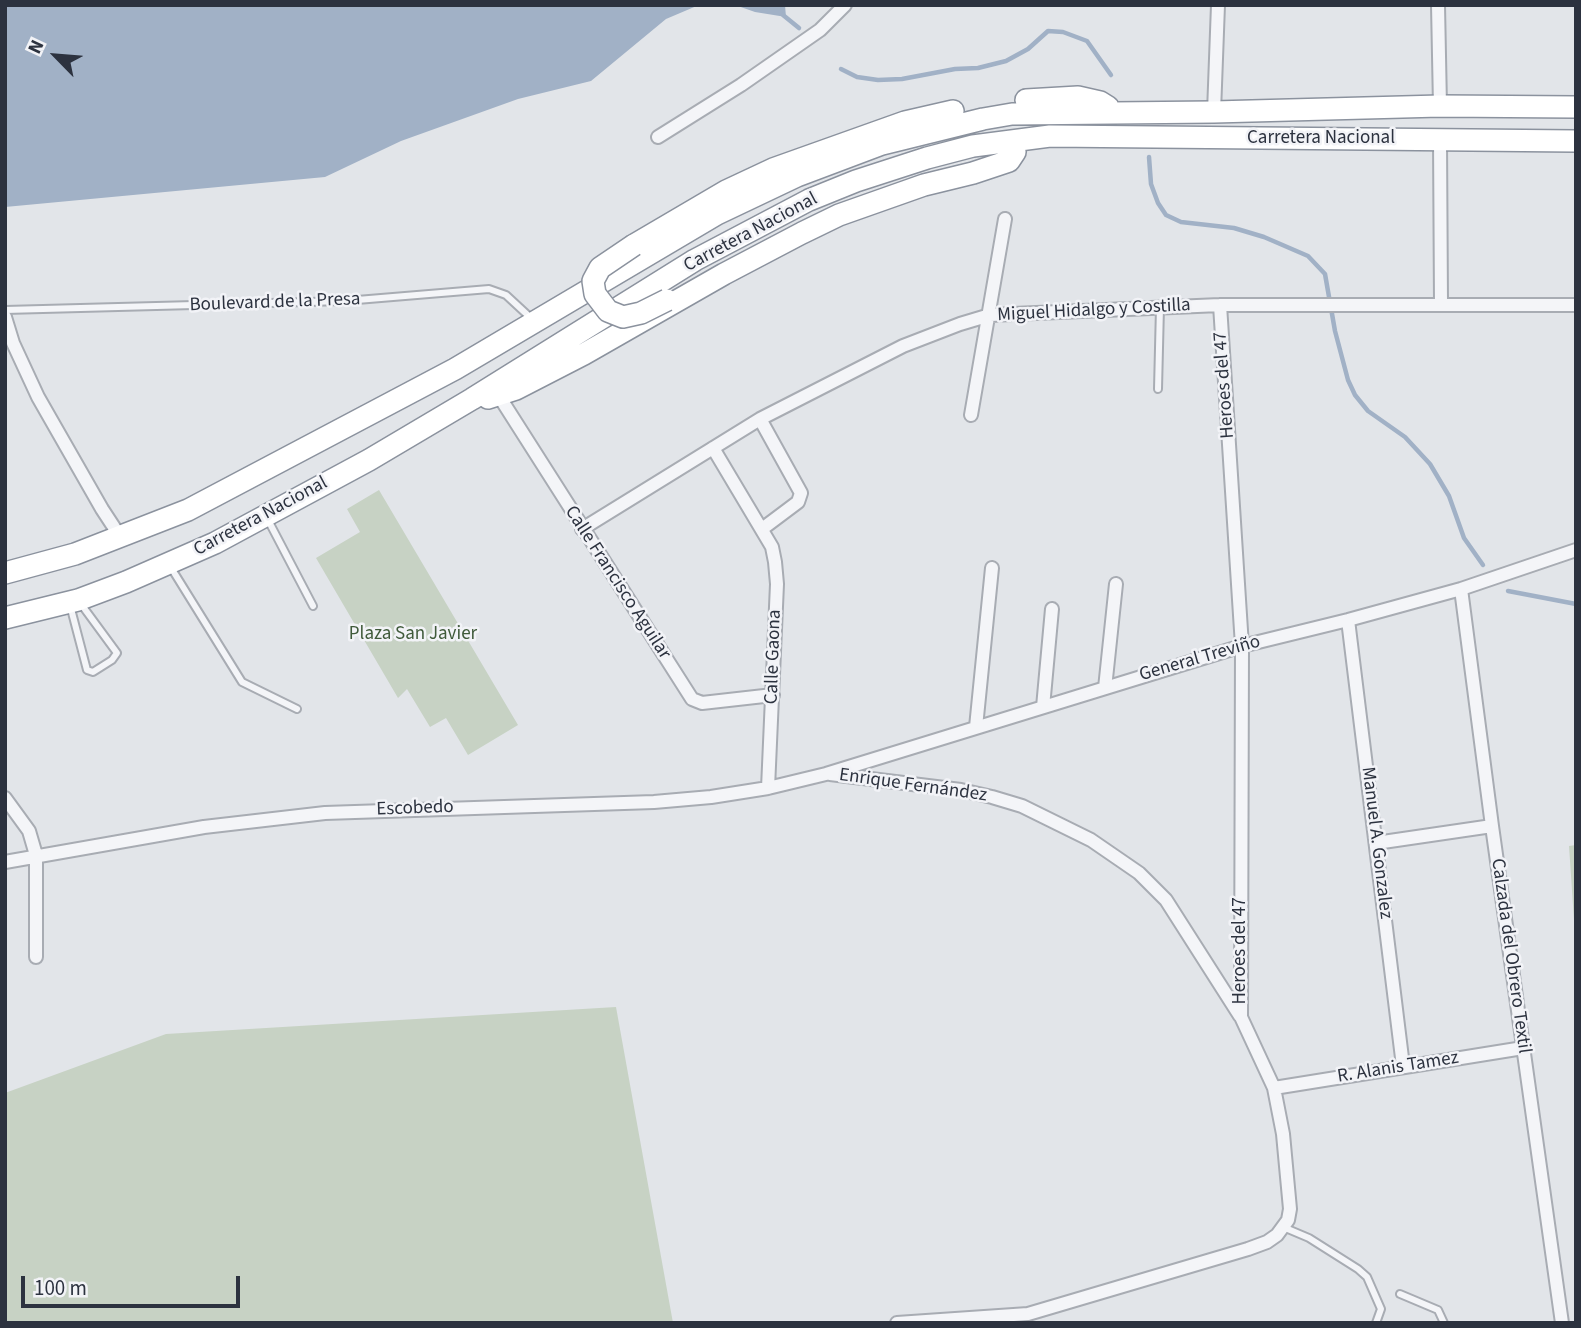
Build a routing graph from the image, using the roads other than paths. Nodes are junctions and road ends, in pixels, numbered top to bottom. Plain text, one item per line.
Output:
1 (845, 5) edge
2 (1218, 5) edge
3 (1438, 5) edge
4 (1440, 106) junction
5 (1576, 107) edge
6 (1115, 112) junction
7 (1214, 113) junction
8 (658, 136) dead end
9 (1049, 136) junction
10 (1440, 140) junction
11 (1576, 141) edge
12 (1015, 152) junction
13 (1005, 219) dead end
14 (1441, 303) junction
15 (1220, 305) junction
16 (1576, 305) edge
17 (1160, 307) junction
18 (5, 310) edge
19 (990, 315) junction
20 (5, 317) edge
21 (534, 321) junction
22 (1158, 389) dead end
23 (499, 396) junction
24 (472, 399) junction
25 (971, 415) dead end
26 (760, 419) junction
27 (713, 447) junction
28 (267, 517) junction
29 (582, 529) junction
30 (762, 529) junction
31 (121, 538) junction
32 (1576, 550) edge
33 (169, 564) junction
34 (992, 568) dead end
35 (5, 573) edge
36 (1116, 584) dead end
37 (1461, 589) junction
38 (74, 601) junction
39 (313, 606) dead end
40 (1052, 609) dead end
41 (5, 618) edge
42 (1348, 621) junction
43 (1242, 646) junction
44 (1105, 688) junction
45 (774, 695) junction
46 (1043, 707) junction
47 (297, 709) dead end
48 (976, 727) junction
49 (826, 774) junction
50 (768, 788) junction
51 (5, 797) edge
52 (1492, 826) junction
53 (1376, 843) junction
54 (36, 855) junction
55 (5, 862) edge
56 (36, 957) dead end
57 (1241, 1017) junction
58 (1523, 1048) junction
59 (1403, 1066) junction
60 (1274, 1088) junction
61 (1283, 1227) junction
62 (1400, 1294) dead end
63 (1026, 1319) edge
64 (897, 1323) edge
65 (1376, 1323) edge
66 (1444, 1323) edge
67 (1562, 1323) edge

1 - 8 street
2 - 7 street
3 - 4 street
4 - 5 highway, Carretera Nacional
4 - 7 highway, Carretera Nacional
6 - 7 highway, Carretera Nacional
6 - 12 highway, bridge
6 - 21 highway, Carretera Nacional
9 - 10 highway, Carretera Nacional
9 - 12 highway
9 - 24 highway, Carretera Nacional
10 - 11 highway, Carretera Nacional
10 - 14 street
12 - 23 highway
13 - 19 street
14 - 15 street, Miguel Hidalgo y Costilla
14 - 16 street, Miguel Hidalgo y Costilla
15 - 17 street, Miguel Hidalgo y Costilla
15 - 43 street, Heroes del 47
17 - 19 street, Miguel Hidalgo y Costilla
17 - 22 lane
18 - 21 lane, Boulevard de la Presa
19 - 25 street
19 - 26 street, Miguel Hidalgo y Costilla
20 - 31 street
21 - 31 highway, Carretera Nacional
23 - 24 highway
23 - 29 street, Calle Francisco Aguilar
24 - 28 highway, Carretera Nacional
26 - 27 street, Miguel Hidalgo y Costilla
26 - 30 street
27 - 29 street, Miguel Hidalgo y Costilla
27 - 30 street, Calle Gaona
28 - 33 highway, Carretera Nacional
28 - 39 lane
29 - 45 street, Calle Francisco Aguilar
30 - 45 street, Calle Gaona
31 - 35 highway, Carretera Nacional
32 - 37 street, General Treviño
33 - 38 highway, Carretera Nacional
33 - 47 lane
34 - 48 street
36 - 44 street
37 - 42 street, General Treviño
37 - 52 street, Calzada del Obrero Textil
38 - 38 lane
38 - 41 highway, Carretera Nacional
40 - 46 street
42 - 43 street, General Treviño
42 - 53 street, Manuel A. Gonzalez
43 - 44 street, General Treviño
43 - 57 street, Heroes del 47
44 - 46 street, General Treviño
45 - 50 street, Calle Gaona
46 - 48 street, General Treviño
48 - 49 street, General Treviño
49 - 50 street, Escobedo
49 - 57 street, Enrique Fernández
50 - 54 street, Escobedo
51 - 54 street
52 - 53 street
52 - 58 street, Calzada del Obrero Textil
53 - 59 street, Manuel A. Gonzalez
54 - 55 street, Escobedo
54 - 56 street
57 - 60 street, Heroes del 47
58 - 59 street, R. Alanis Tamez
58 - 67 street, Calzada del Obrero Textil
59 - 60 street, R. Alanis Tamez
60 - 61 street, Heroes del 47
61 - 63 street
61 - 65 lane
62 - 66 lane
63 - 64 street

